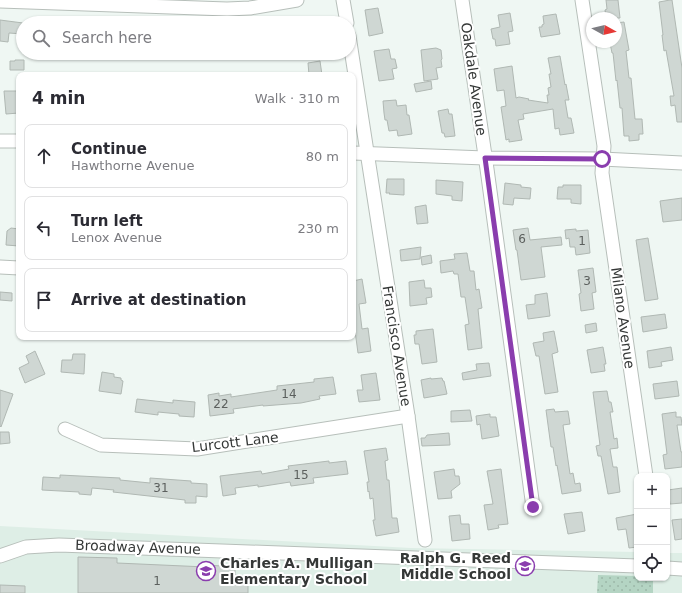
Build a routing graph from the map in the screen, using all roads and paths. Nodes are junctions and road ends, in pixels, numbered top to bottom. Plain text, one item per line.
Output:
1 (297, 0) edge
2 (343, 0) edge
3 (462, 0) edge
4 (582, 0) edge
5 (0, 1) edge
6 (346, 16) edge
7 (353, 60) edge
8 (355, 72) edge
9 (356, 82) edge
10 (0, 141) edge
11 (16, 141) edge
12 (356, 153) edge
13 (367, 153) junction
14 (485, 158) junction
15 (602, 159) junction
16 (682, 163) edge
17 (0, 267) edge
18 (16, 268) edge
19 (408, 416) junction
20 (65, 429) dead end
21 (646, 473) edge
22 (533, 507) dead end
23 (425, 540) dead end
24 (0, 556) edge
25 (634, 566) edge
26 (670, 568) edge
27 (682, 569) edge

1 - 5 street
2 - 6 street
3 - 14 street, Oakdale Avenue
4 - 15 street, Milano Avenue
7 - 8 street, Francisco Avenue
9 - 13 street, Francisco Avenue
10 - 11 street
12 - 13 street
13 - 14 street
13 - 19 street, Francisco Avenue
14 - 15 street
14 - 22 street, Oakdale Avenue
15 - 16 street
15 - 21 street, Milano Avenue
17 - 18 street
19 - 20 street, Lurcott Lane
19 - 23 street, Francisco Avenue
24 - 25 street, Broadway Avenue
26 - 27 street

